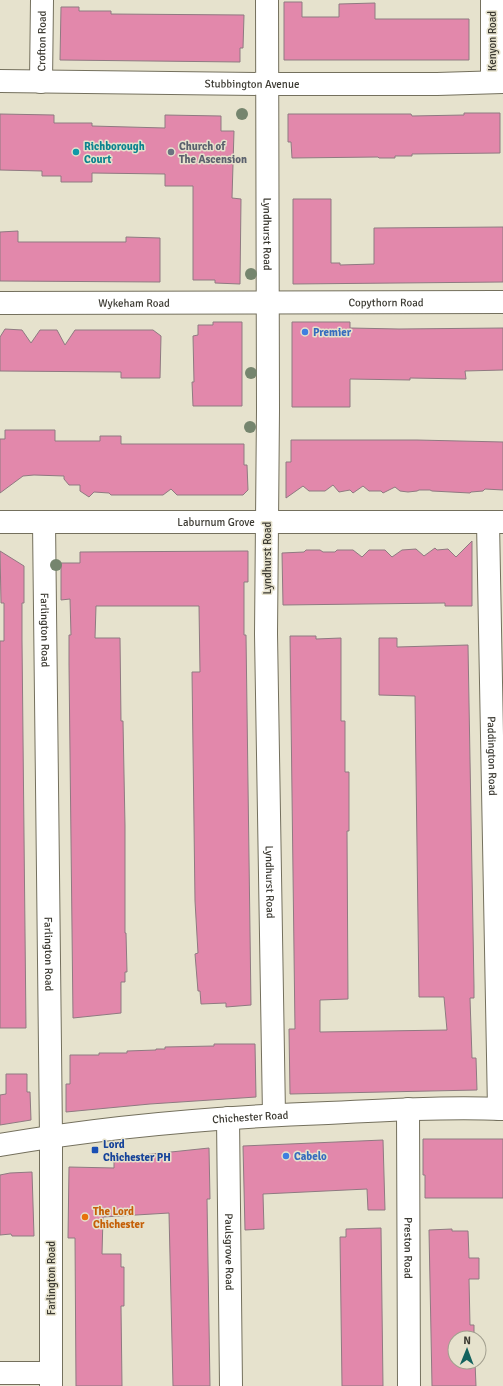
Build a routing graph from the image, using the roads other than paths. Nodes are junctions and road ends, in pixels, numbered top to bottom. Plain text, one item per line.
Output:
1 (42, 0) edge
2 (267, 0) edge
3 (492, 0) edge
4 (0, 82) edge
5 (41, 82) junction
6 (497, 82) edge
7 (267, 84) junction
8 (503, 302) edge
9 (0, 303) edge
10 (268, 303) junction
11 (267, 521) junction
12 (0, 522) edge
13 (44, 522) junction
14 (496, 522) edge
15 (408, 1109) junction
16 (501, 1109) edge
17 (274, 1115) junction
18 (228, 1118) junction
19 (51, 1136) junction
20 (0, 1145) edge
21 (0, 1373) edge
22 (51, 1379) edge
23 (231, 1386) edge
24 (410, 1386) edge

1 - 5 street, Crofton Road
2 - 7 street, Lyndhurst Road
3 - 6 street, Kenyon Road
4 - 5 street, Stubbington Avenue
5 - 7 street, Stubbington Avenue
6 - 7 street, Stubbington Avenue
7 - 10 street, Lyndhurst Road
8 - 10 street, Copythorn Road
9 - 10 street, Wykeham Road
10 - 11 street, Lyndhurst Road
11 - 13 street, Laburnum Grove
11 - 14 street, Laburnum Grove
11 - 17 street, Lyndhurst Road
12 - 13 street, Laburnum Grove
13 - 19 street, Farlington Road
14 - 16 street, Paddington Road
15 - 16 street, Chichester Road
15 - 17 street, Chichester Road
15 - 24 street, Preston Road
17 - 18 street, Chichester Road
18 - 19 street, Chichester Road
18 - 23 street, Paulsgrove Road
19 - 20 street, Chichester Road
19 - 22 street, Farlington Road
21 - 22 street

